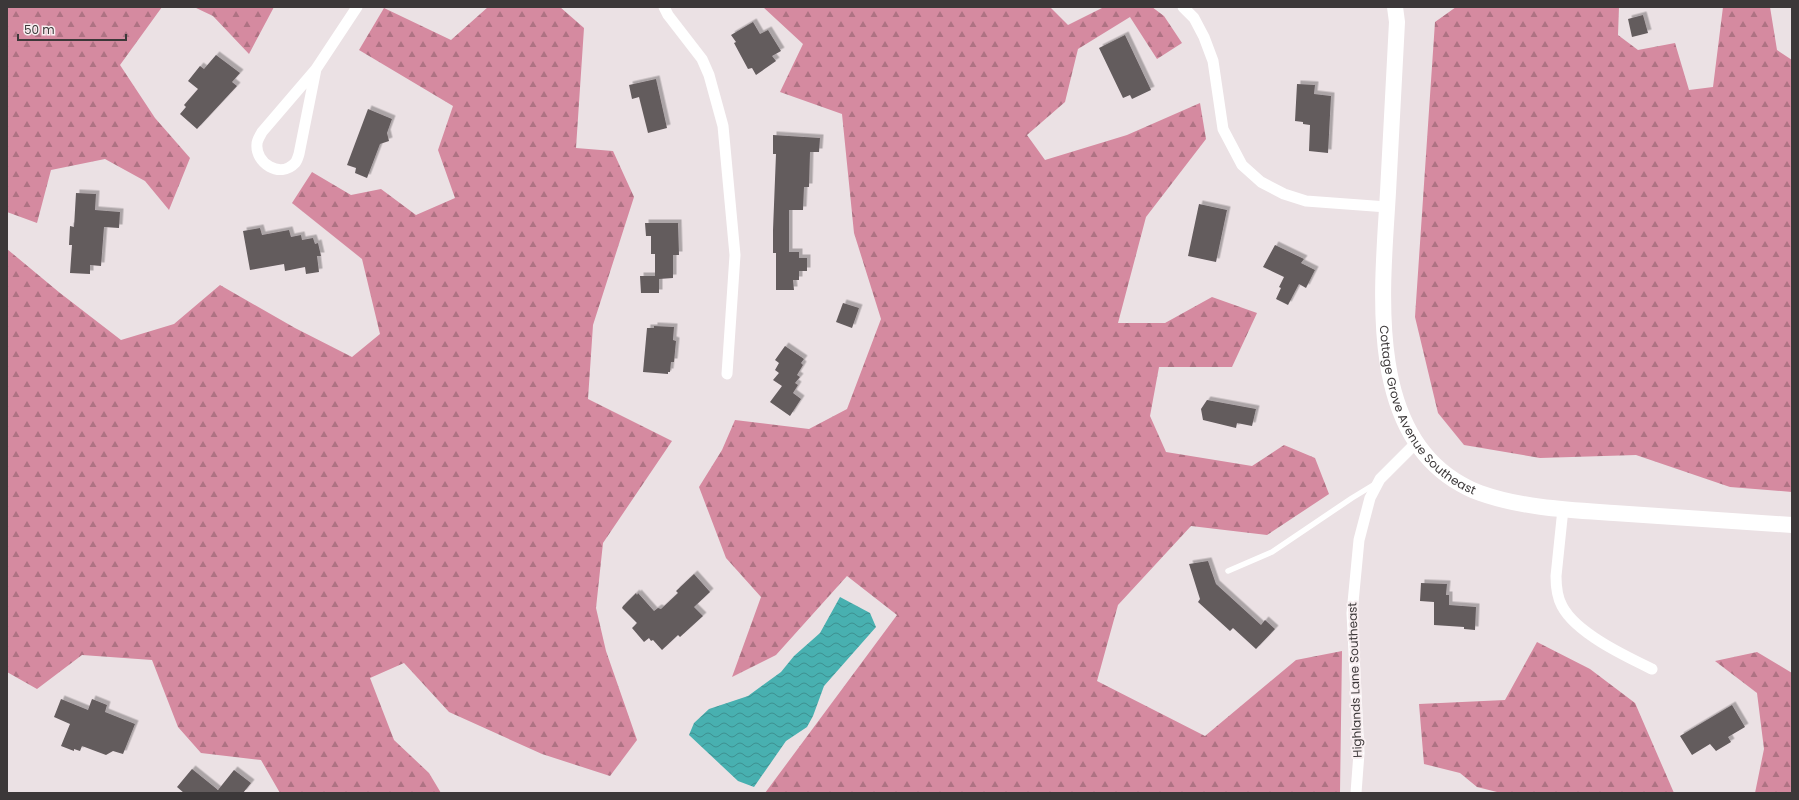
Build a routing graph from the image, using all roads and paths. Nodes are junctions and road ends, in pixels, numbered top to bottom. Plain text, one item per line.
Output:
1 (357, 7) edge
2 (664, 7) edge
3 (1183, 7) edge
4 (1395, 7) edge
5 (316, 69) junction
6 (1387, 207) junction
7 (727, 374) dead end
8 (1416, 443) junction
9 (1378, 483) junction
10 (1563, 509) junction
11 (1792, 525) edge
12 (1228, 572) dead end
13 (1652, 669) dead end
14 (1356, 793) edge

1 - 5 street
2 - 7 street
3 - 6 street
4 - 6 main road, Cottage Grove Avenue Southeast
5 - 5 street
6 - 8 main road, Cottage Grove Avenue Southeast
8 - 9 street, Highlands Lane Southeast
8 - 10 main road, Cottage Grove Avenue Southeast
9 - 12 lane
9 - 14 street, Highlands Lane Southeast
10 - 11 main road, Cottage Grove Avenue Southeast
10 - 13 street

